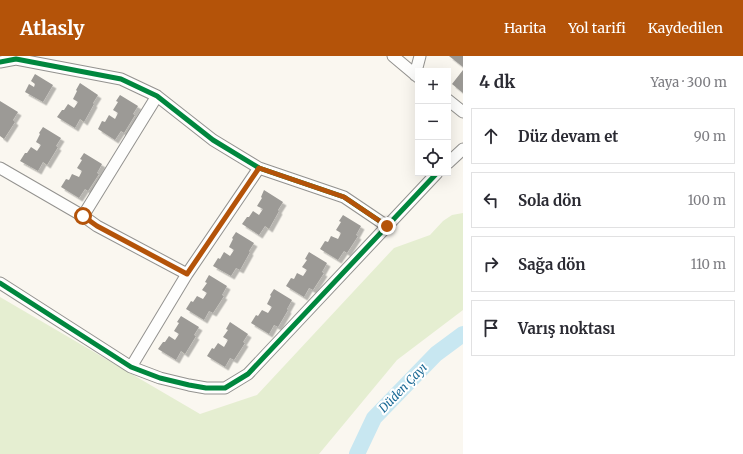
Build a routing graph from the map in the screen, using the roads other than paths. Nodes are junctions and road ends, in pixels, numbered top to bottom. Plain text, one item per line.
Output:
1 (2, 56) edge
2 (393, 56) edge
3 (420, 56) edge
4 (0, 61) edge
5 (418, 68) edge
6 (415, 74) edge
7 (157, 96) junction
8 (451, 102) edge
9 (463, 112) edge
10 (463, 149) edge
11 (451, 160) edge
12 (0, 168) edge
13 (259, 168) junction
14 (434, 176) edge
15 (83, 216) junction
16 (387, 226) junction
17 (187, 274) junction
18 (0, 283) edge
19 (131, 367) junction

1 - 4 street
2 - 6 street
3 - 5 street
4 - 7 street
7 - 13 street
7 - 15 street
8 - 9 street
10 - 11 street
12 - 15 street
13 - 16 street
13 - 17 street
14 - 16 street
15 - 17 street
16 - 19 street
17 - 19 street
18 - 19 street

